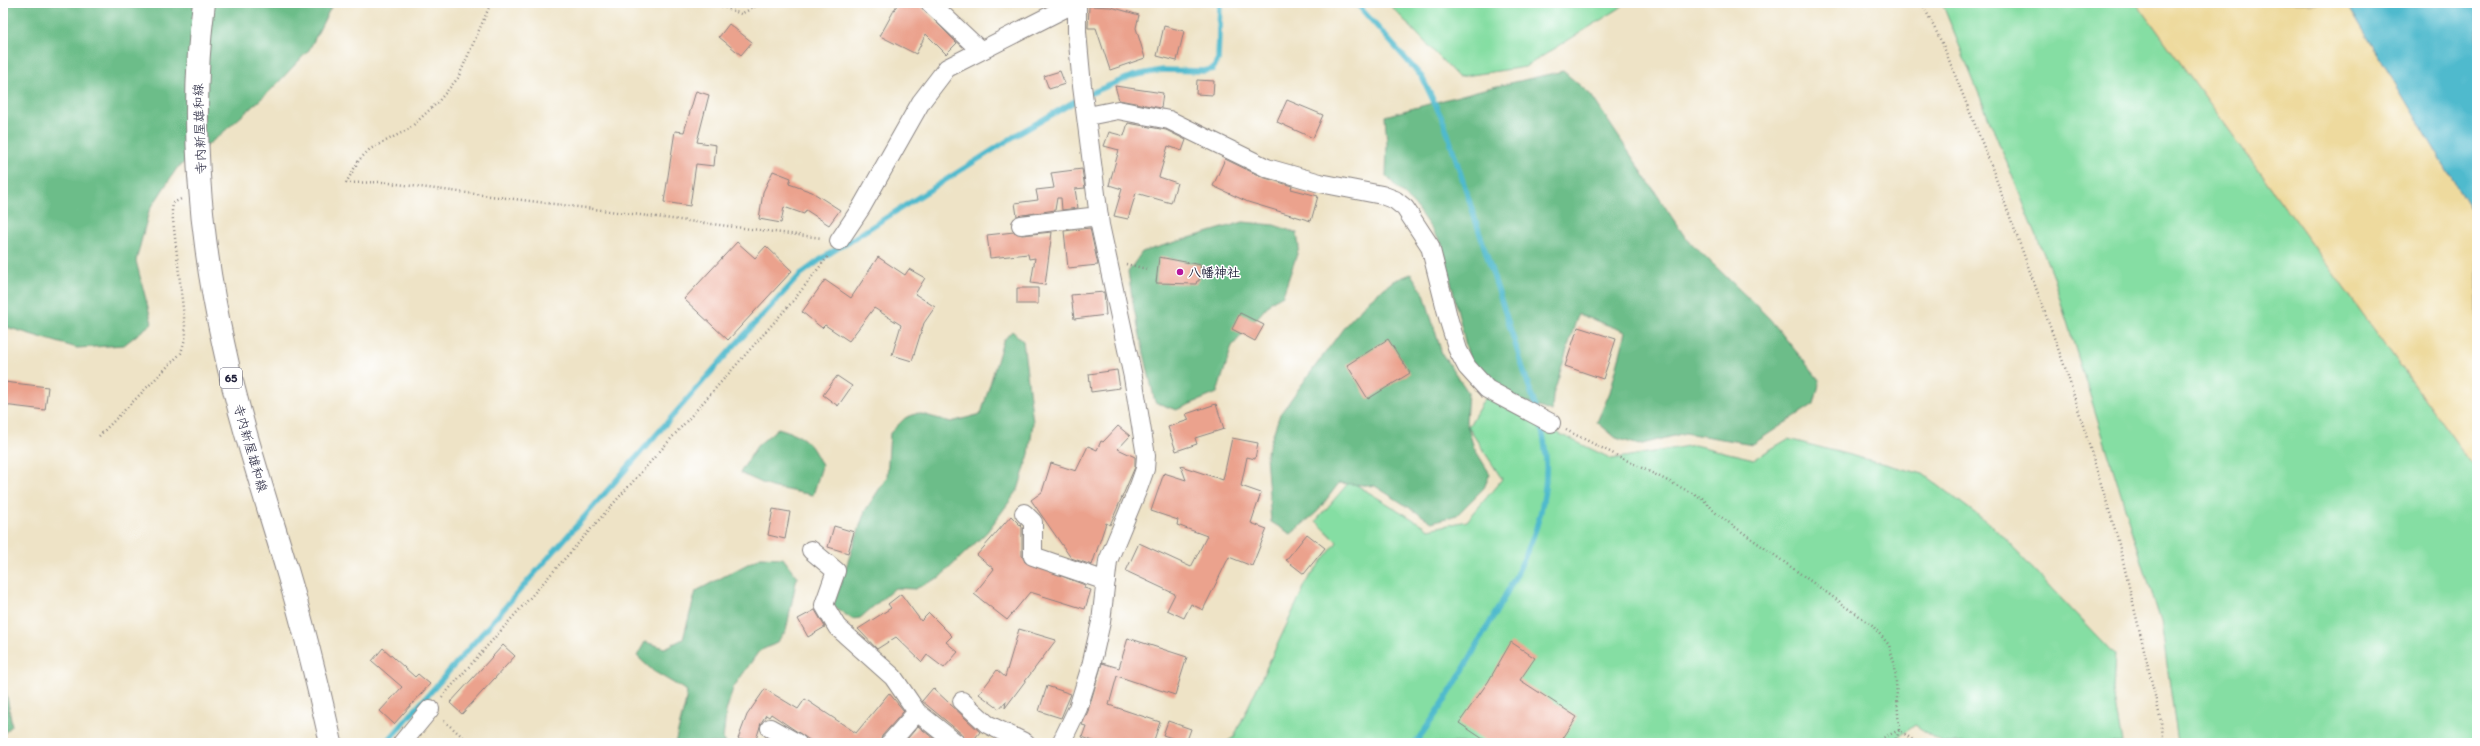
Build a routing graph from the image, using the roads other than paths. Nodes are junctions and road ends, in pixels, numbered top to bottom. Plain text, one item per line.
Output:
1 (204, 3) edge
2 (930, 3) edge
3 (1076, 3) edge
4 (981, 51) junction
5 (1085, 101) junction
6 (1100, 216) junction
7 (1021, 226) dead end
8 (839, 241) road end
9 (1551, 423) road end
10 (1024, 513) dead end
11 (811, 550) dead end
12 (1106, 581) junction
13 (962, 701) dead end
14 (430, 709) road end
15 (917, 712) junction
16 (770, 728) dead end
17 (331, 743) edge
18 (402, 743) edge
19 (797, 743) edge
20 (890, 743) edge
21 (956, 743) edge
22 (1026, 743) edge
23 (1062, 743) edge

1 - 17 main road, 寺内新屋雄和線 / 65
2 - 4 street
3 - 4 street
3 - 5 street
4 - 8 street
5 - 6 street
5 - 9 street
6 - 7 street
6 - 12 street
10 - 12 street
11 - 15 street
12 - 23 street
13 - 22 street
14 - 18 street
15 - 20 street
15 - 21 street
16 - 19 street

